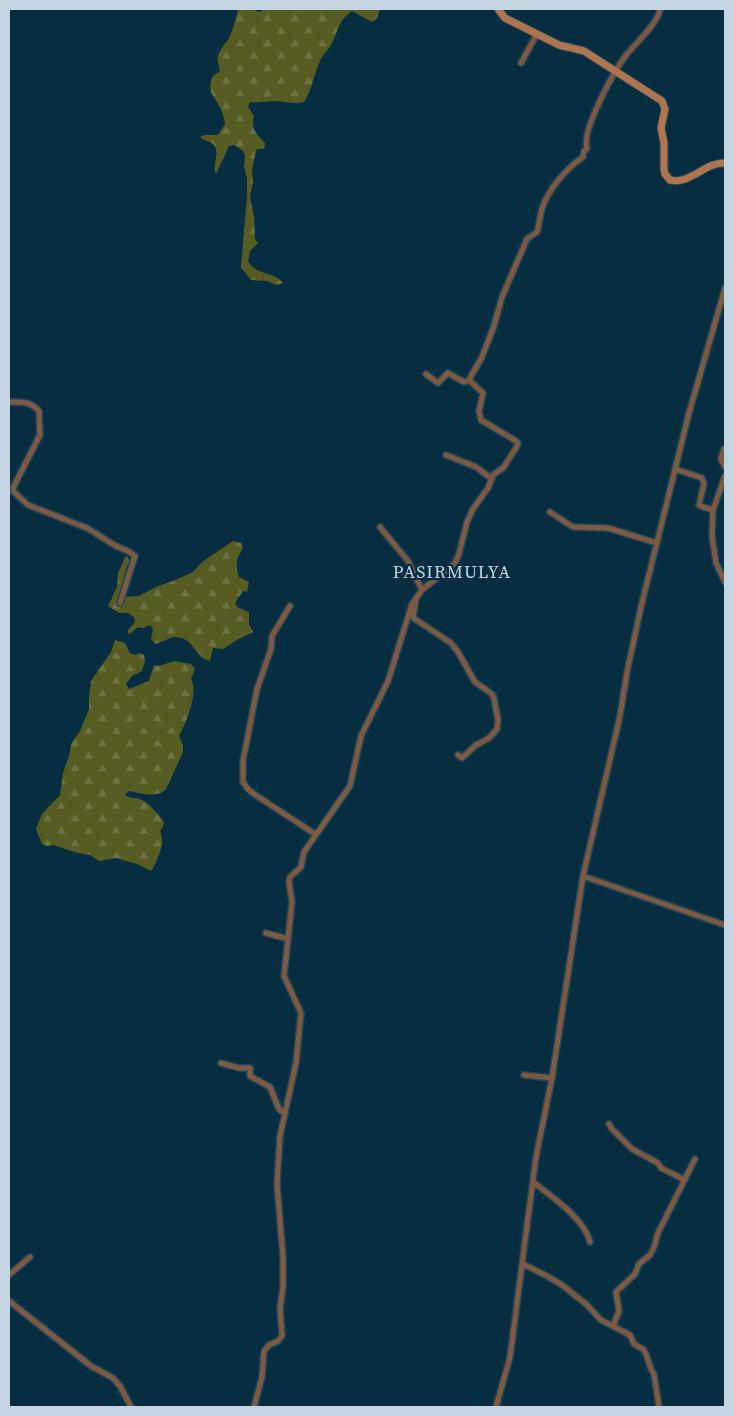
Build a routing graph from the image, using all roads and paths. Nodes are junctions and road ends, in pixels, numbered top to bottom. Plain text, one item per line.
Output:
1 (498, 9) edge
2 (660, 9) edge
3 (537, 34) junction
4 (521, 63) dead end
5 (614, 72) junction
6 (725, 163) edge
7 (725, 288) edge
8 (426, 374) dead end
9 (470, 380) junction
10 (9, 402) edge
11 (724, 449) edge
12 (446, 455) dead end
13 (725, 467) edge
14 (675, 469) junction
15 (725, 476) edge
16 (492, 479) junction
17 (713, 510) junction
18 (550, 512) dead end
19 (380, 527) dead end
20 (657, 543) junction
21 (725, 582) edge
22 (422, 590) junction
23 (417, 596) junction
24 (120, 604) dead end
25 (290, 606) dead end
26 (458, 755) dead end
27 (315, 834) junction
28 (583, 876) junction
29 (725, 925) edge
30 (266, 933) dead end
31 (288, 939) junction
32 (221, 1063) dead end
33 (524, 1075) dead end
34 (552, 1078) junction
35 (284, 1113) junction
36 (609, 1124) dead end
37 (695, 1159) dead end
38 (685, 1180) junction
39 (533, 1182) junction
40 (590, 1242) dead end
41 (30, 1257) dead end
42 (522, 1264) junction
43 (9, 1275) edge
44 (9, 1301) edge
45 (613, 1326) junction
46 (132, 1407) edge
47 (254, 1407) edge
48 (496, 1407) edge
49 (659, 1407) edge

1 - 3 street
2 - 5 street
3 - 4 street
3 - 5 street
5 - 6 street
5 - 9 street
7 - 14 street
8 - 9 street
9 - 16 street
10 - 24 street
11 - 13 street
12 - 16 street
14 - 17 street
14 - 20 street
15 - 17 street
16 - 22 street
17 - 21 street
18 - 20 street
19 - 22 street
20 - 28 street
22 - 23 street
23 - 26 street
23 - 27 street
25 - 27 street
27 - 31 street
28 - 29 street
28 - 34 street
30 - 31 street
31 - 35 street
32 - 35 street
33 - 34 street
34 - 39 street
35 - 47 street
36 - 38 street
37 - 38 street
38 - 45 street
39 - 40 street
39 - 42 street
41 - 43 street
42 - 45 street
42 - 48 street
44 - 46 street
45 - 49 street

